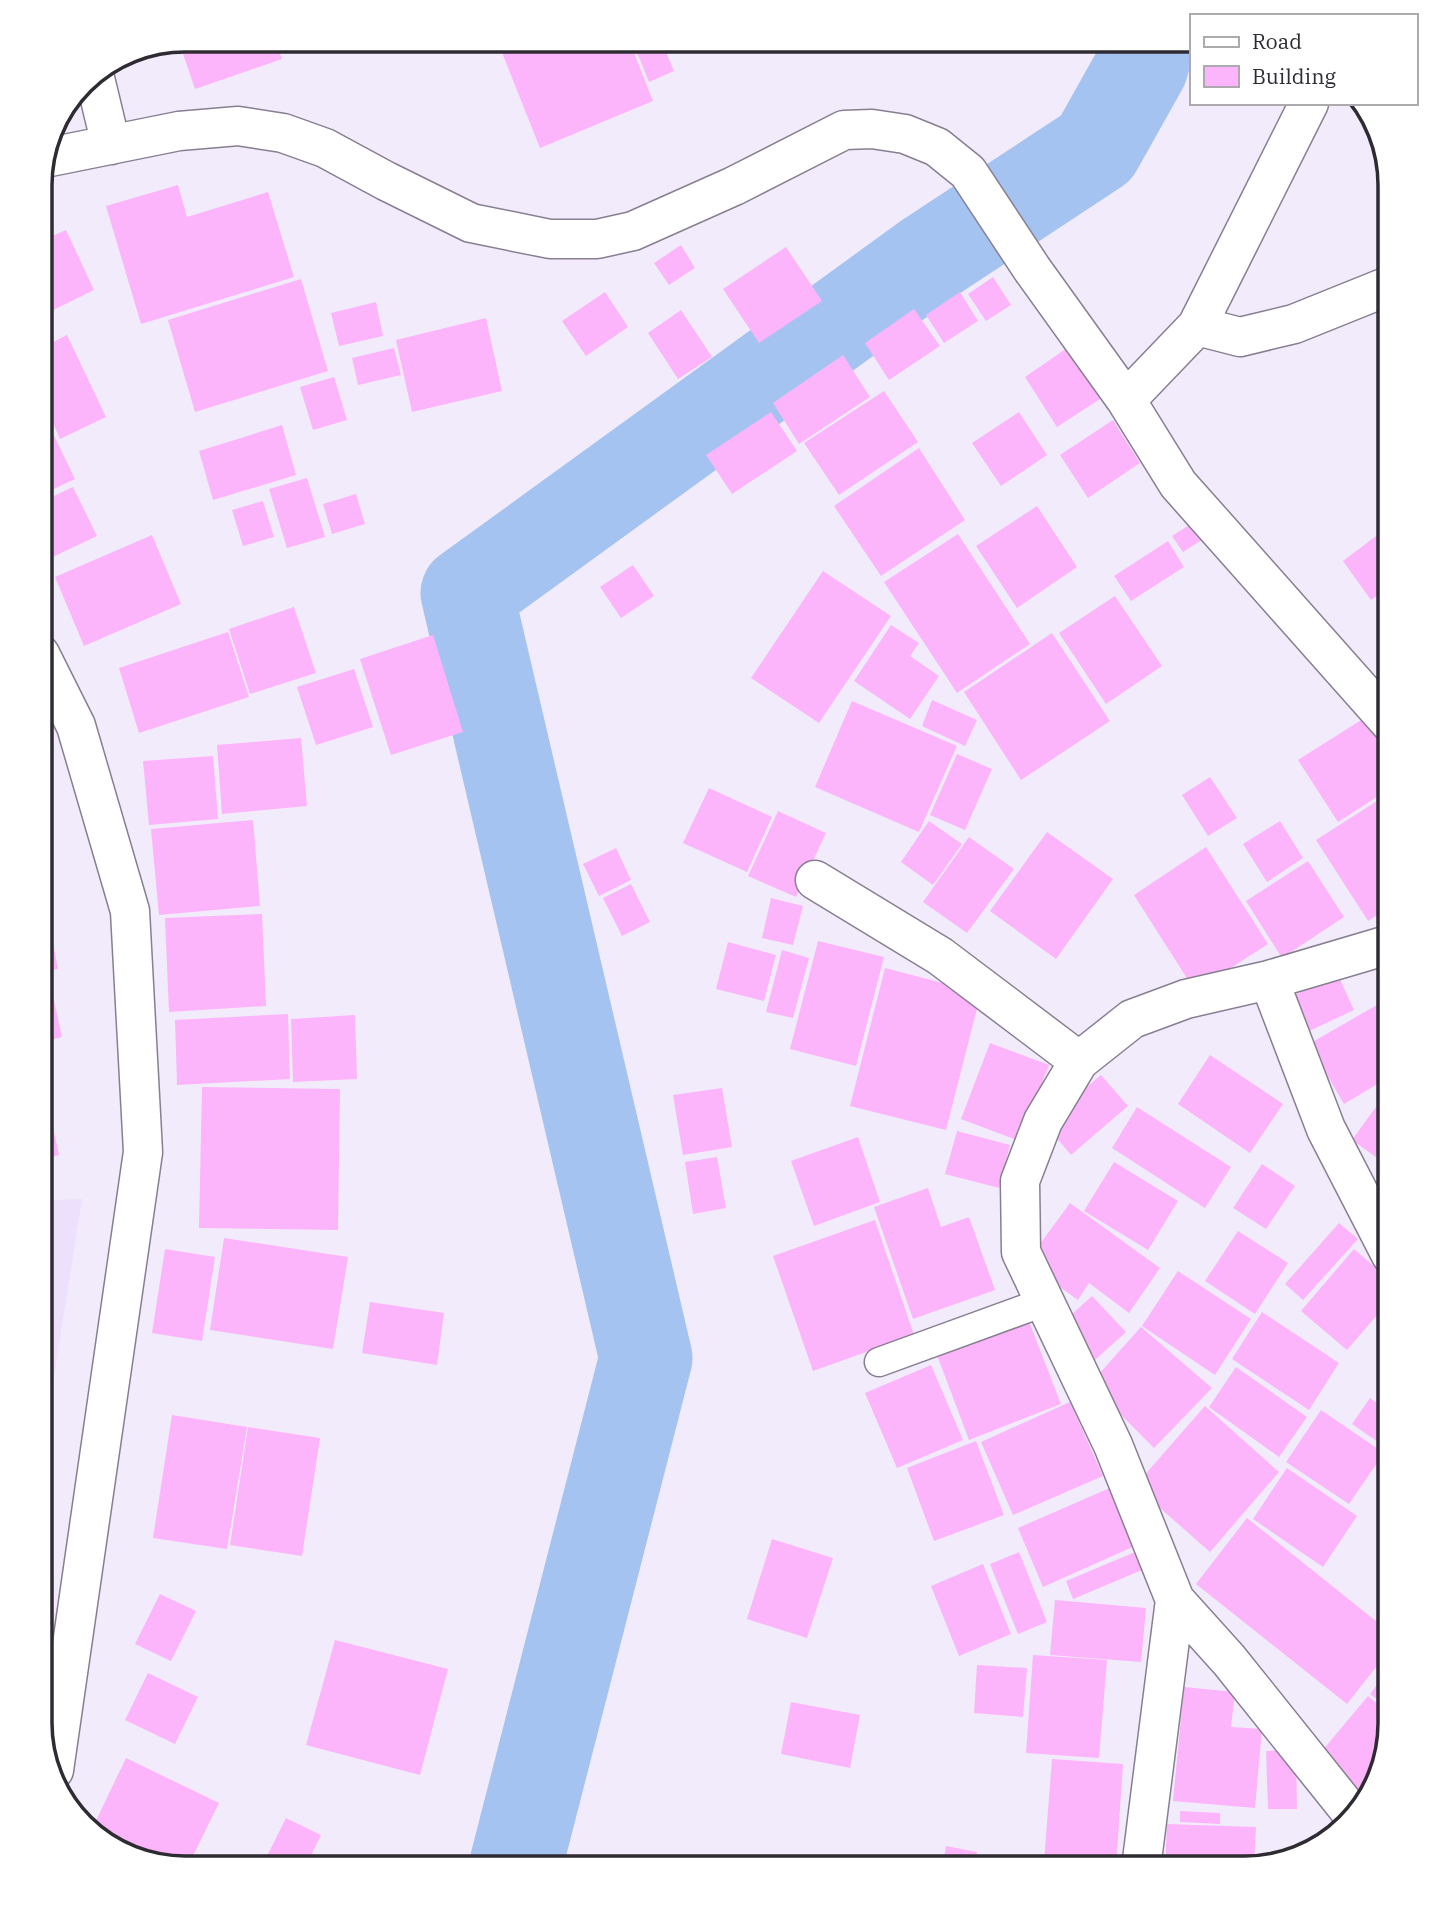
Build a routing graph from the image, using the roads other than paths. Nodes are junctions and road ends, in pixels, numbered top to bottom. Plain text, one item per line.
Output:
1 (97, 86) edge
2 (1308, 105) edge
3 (111, 145) junction
4 (56, 156) edge
5 (1378, 290) edge
6 (1197, 326) junction
7 (1126, 400) junction
8 (53, 679) edge
9 (1378, 709) edge
10 (815, 880) dead end
11 (1378, 948) edge
12 (1269, 980) junction
13 (1079, 1061) junction
14 (1378, 1230) edge
15 (1044, 1302) junction
16 (879, 1362) dead end
17 (1175, 1600) junction
18 (56, 1753) edge
19 (1347, 1808) edge
20 (1142, 1856) edge

1 - 3 street
2 - 6 street
3 - 4 street
3 - 7 street
5 - 6 street
6 - 7 street
7 - 9 street
8 - 18 street
10 - 13 street
11 - 12 street
12 - 13 street
12 - 14 street
13 - 15 street
15 - 16 lane
15 - 17 street
17 - 19 street
17 - 20 street

